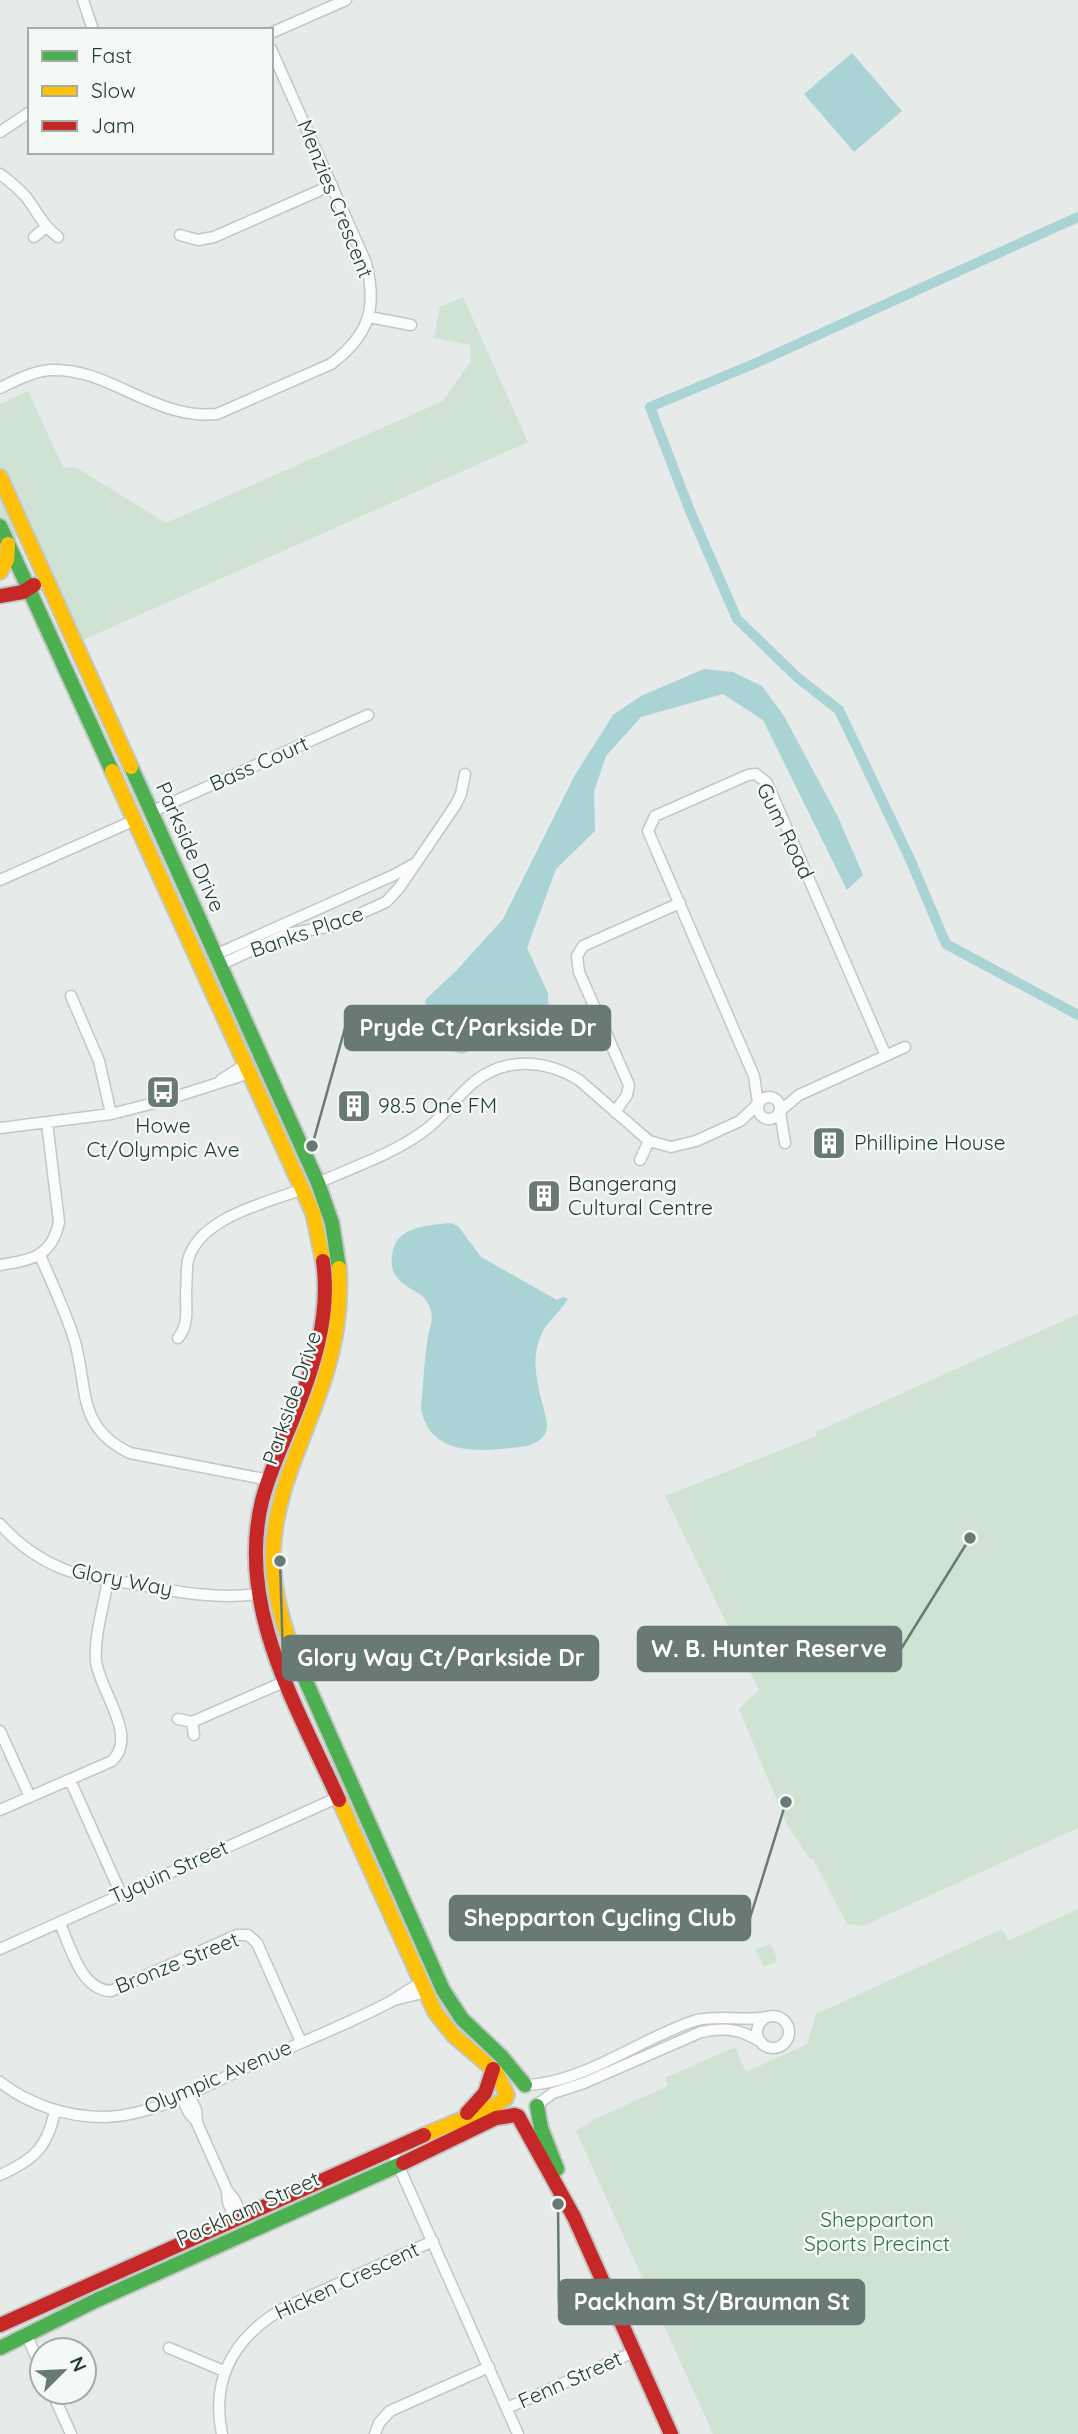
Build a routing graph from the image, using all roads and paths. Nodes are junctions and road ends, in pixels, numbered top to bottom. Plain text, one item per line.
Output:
1 (83, 0) edge
2 (346, 0) edge
3 (92, 28) edge
4 (273, 32) edge
5 (273, 53) edge
6 (28, 113) edge
7 (1, 129) edge
8 (0, 174) edge
9 (332, 185) junction
10 (45, 228) junction
11 (180, 235) dead end
12 (34, 237) dead end
13 (58, 237) dead end
14 (369, 317) junction
15 (411, 325) dead end
16 (0, 388) edge
17 (3, 483) edge
18 (0, 526) edge
19 (8, 543) junction
20 (0, 572) edge
21 (30, 585) junction
22 (0, 588) edge
23 (0, 596) edge
24 (54, 596) junction
25 (368, 715) dead end
26 (465, 774) dead end
27 (151, 812) junction
28 (135, 820) junction
29 (415, 862) junction
30 (0, 880) edge
31 (680, 902) junction
32 (303, 916) junction
33 (308, 930) junction
34 (278, 933) junction
35 (217, 960) junction
36 (202, 967) junction
37 (71, 996) dead end
38 (905, 1047) dead end
39 (886, 1056) junction
40 (263, 1061) junction
41 (248, 1069) junction
42 (754, 1076) junction
43 (799, 1095) junction
44 (773, 1097) junction
45 (758, 1104) junction
46 (615, 1112) junction
47 (780, 1112) junction
48 (111, 1114) junction
49 (766, 1119) junction
50 (740, 1121) junction
51 (47, 1124) junction
52 (0, 1128) edge
53 (649, 1141) junction
54 (640, 1160) dead end
55 (318, 1183) junction
56 (303, 1189) junction
57 (40, 1255) junction
58 (0, 1265) edge
59 (178, 1338) dead end
60 (269, 1480) junction
61 (285, 1484) junction
62 (0, 1524) edge
63 (108, 1580) junction
64 (275, 1591) junction
65 (258, 1594) junction
66 (286, 1681) junction
67 (178, 1719) dead end
68 (192, 1722) junction
69 (0, 1731) edge
70 (194, 1735) dead end
71 (329, 1735) junction
72 (313, 1742) junction
73 (70, 1780) junction
74 (354, 1790) junction
75 (30, 1797) junction
76 (338, 1797) junction
77 (0, 1810) edge
78 (121, 1894) junction
79 (60, 1924) junction
80 (0, 1950) edge
81 (439, 1981) junction
82 (424, 1988) junction
83 (766, 2017) junction
84 (301, 2042) junction
85 (762, 2043) junction
86 (492, 2069) junction
87 (0, 2082) edge
88 (525, 2085) junction
89 (185, 2094) junction
90 (506, 2097) junction
91 (538, 2105) junction
92 (55, 2110) junction
93 (516, 2116) junction
94 (461, 2118) junction
95 (391, 2149) junction
96 (550, 2163) junction
97 (398, 2165) junction
98 (0, 2175) edge
99 (239, 2218) junction
100 (245, 2232) junction
101 (433, 2241) junction
102 (18, 2317) junction
103 (0, 2325) edge
104 (27, 2336) junction
105 (0, 2348) edge
106 (169, 2348) dead end
107 (634, 2352) junction
108 (489, 2367) junction
109 (224, 2371) junction
110 (58, 2406) edge
111 (507, 2408) junction
112 (71, 2434) edge
113 (222, 2434) edge
114 (375, 2434) edge
115 (518, 2434) edge
116 (671, 2434) edge

1 - 3 street
2 - 4 street
5 - 9 street, Menzies Crescent
6 - 7 street
8 - 10 street
9 - 11 street
9 - 14 street, Menzies Crescent
10 - 12 street
10 - 13 street
14 - 15 street
14 - 16 street, Menzies Crescent
17 - 21 street
17 - 24 street, Parkside Drive
18 - 19 street, Parkside Drive
19 - 20 street
19 - 21 street, Parkside Drive
21 - 22 street
21 - 23 street
21 - 24 street
21 - 28 street, Parkside Drive
24 - 27 street, Parkside Drive
25 - 27 street, Bass Court
26 - 29 street, Banks Place
27 - 28 street
27 - 35 street, Parkside Drive
28 - 30 street
28 - 36 street, Parkside Drive
29 - 32 street, Banks Place
29 - 33 street, Banks Place
31 - 39 street, Gum Road
31 - 42 street, Gum Road
31 - 46 street
32 - 33 street
32 - 34 street, Banks Place
33 - 34 street, Banks Place
34 - 35 street, Banks Place
35 - 36 street
35 - 40 street, Parkside Drive
36 - 41 street, Parkside Drive
37 - 48 street
38 - 39 street
39 - 43 street
40 - 41 street
40 - 55 street, Parkside Drive
41 - 48 street
41 - 56 street, Parkside Drive
42 - 44 street, Gum Road
42 - 45 street, Gum Road
43 - 44 street
43 - 47 street
44 - 45 street
44 - 47 street
45 - 49 street
45 - 50 street
46 - 53 street
46 - 55 street
47 - 49 street
47 - 49 street
48 - 51 street
49 - 50 street
50 - 53 street
51 - 52 street
51 - 57 street
53 - 54 street
55 - 56 street
55 - 61 street, Parkside Drive
56 - 59 street
56 - 60 street, Parkside Drive
57 - 58 street
57 - 60 street
60 - 61 street
60 - 65 street, Parkside Drive
61 - 64 street, Parkside Drive
62 - 63 street, Glory Way
63 - 65 street, Glory Way
63 - 73 street
64 - 65 street
64 - 71 street, Parkside Drive
65 - 66 street, Parkside Drive
66 - 68 street
66 - 72 street, Parkside Drive
67 - 68 street
68 - 70 street
69 - 75 street
71 - 72 street
71 - 74 street, Parkside Drive
72 - 76 street, Parkside Drive
73 - 75 street
73 - 78 street
74 - 76 street
74 - 81 street, Parkside Drive
75 - 77 street
76 - 78 street, Tyquin Street
76 - 82 street, Parkside Drive
78 - 79 street, Tyquin Street
79 - 80 street, Tyquin Street
79 - 84 street, Bronze Street
81 - 82 street
81 - 88 street, Parkside Drive
82 - 84 street, Olympic Avenue
82 - 86 street, Parkside Drive
83 - 85 street
83 - 85 street
83 - 88 street
84 - 89 street, Olympic Avenue
85 - 91 street
86 - 90 street, Parkside Drive
86 - 94 street
87 - 92 street, Olympic Avenue
88 - 90 street
88 - 91 street
89 - 92 street, Olympic Avenue
89 - 99 street
90 - 93 street
90 - 94 street, Packham Street
91 - 93 street
91 - 96 street
92 - 98 street
93 - 96 street
93 - 97 street, Packham Street
94 - 95 street, Packham Street
95 - 97 street
95 - 99 street, Packham Street
96 - 107 street
97 - 100 street, Packham Street
97 - 101 street
99 - 100 street
99 - 102 street, Packham Street
100 - 104 street, Packham Street
101 - 108 street
101 - 109 street, Hicken Crescent
102 - 103 street, Packham Street
102 - 104 street
104 - 105 street, Packham Street
106 - 109 street
107 - 111 street, Fenn Street
107 - 116 street
108 - 111 street
108 - 114 street
109 - 113 street, Hicken Crescent
110 - 112 street
111 - 115 street

